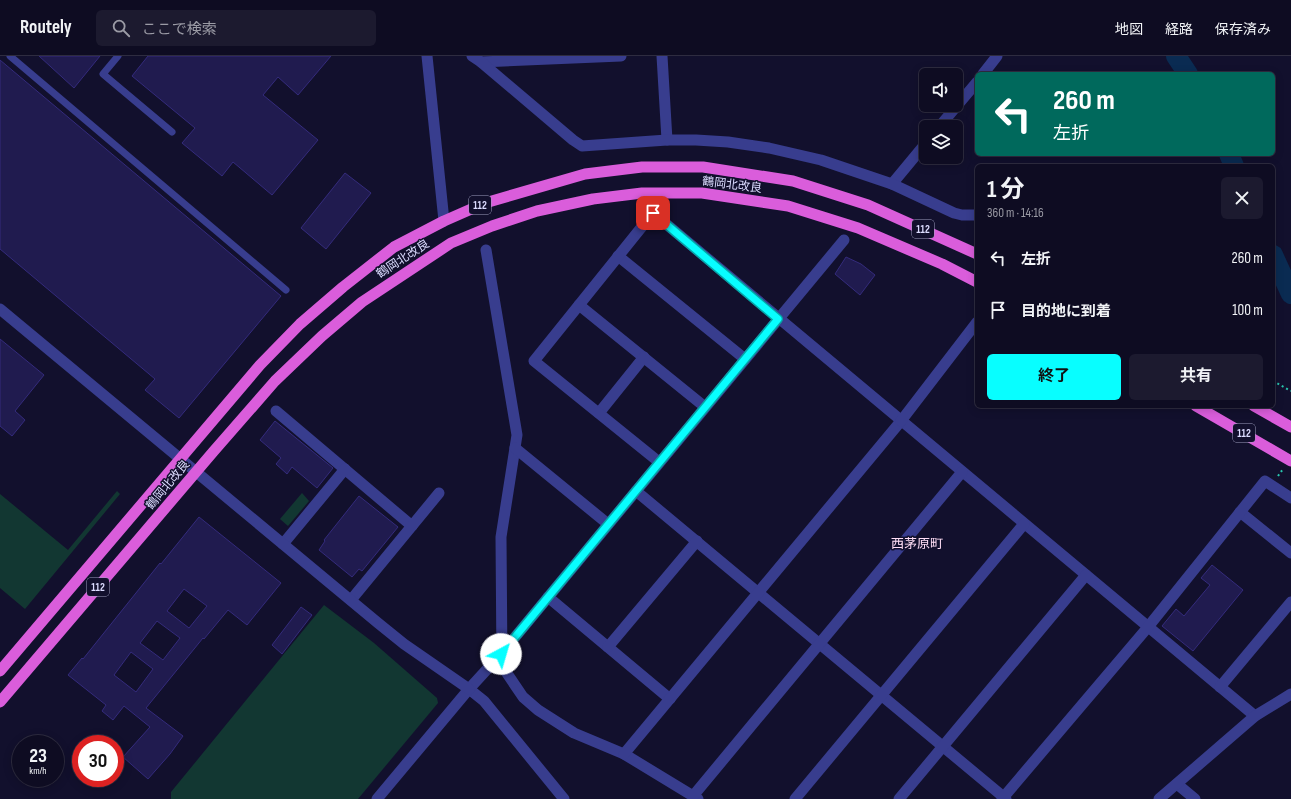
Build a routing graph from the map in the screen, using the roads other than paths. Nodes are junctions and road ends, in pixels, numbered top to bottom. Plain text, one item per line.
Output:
1 (10, 56) edge
2 (118, 56) edge
3 (427, 56) edge
4 (621, 56) edge
5 (662, 56) edge
6 (997, 56) edge
7 (552, 58) edge
8 (477, 59) edge
9 (985, 72) edge
10 (975, 84) edge
11 (945, 120) edge
12 (172, 132) dead end
13 (667, 140) junction
14 (919, 151) edge
15 (892, 184) junction
16 (975, 215) edge
17 (444, 221) junction
18 (844, 240) dead end
19 (486, 250) dead end
20 (975, 253) edge
21 (618, 256) junction
22 (975, 281) edge
23 (286, 290) dead end
24 (579, 305) junction
25 (0, 309) edge
26 (778, 319) junction
27 (975, 325) edge
28 (644, 357) junction
29 (745, 359) junction
30 (705, 407) junction
31 (1199, 408) edge
32 (1258, 408) edge
33 (276, 411) dead end
34 (599, 413) junction
35 (901, 421) junction
36 (1291, 427) edge
37 (515, 448) junction
38 (180, 458) junction
39 (1291, 461) edge
40 (659, 462) junction
41 (345, 469) junction
42 (196, 472) junction
43 (962, 472) junction
44 (636, 491) junction
45 (439, 493) dead end
46 (1291, 498) edge
47 (1240, 512) junction
48 (608, 524) junction
49 (1024, 524) junction
50 (412, 526) junction
51 (697, 541) junction
52 (283, 544) junction
53 (1291, 553) edge
54 (1086, 575) junction
55 (758, 593) junction
56 (548, 597) junction
57 (351, 600) junction
58 (1291, 602) edge
59 (1148, 626) junction
60 (819, 644) junction
61 (608, 647) junction
62 (501, 654) junction
63 (0, 671) edge
64 (1220, 687) junction
65 (469, 689) junction
66 (1291, 694) edge
67 (881, 695) junction
68 (670, 698) junction
69 (0, 702) edge
70 (1255, 716) junction
71 (943, 746) junction
72 (624, 754) junction
73 (1177, 784) junction
74 (696, 797) edge
75 (1004, 798) edge
76 (377, 799) edge
77 (564, 799) edge
78 (795, 799) edge
79 (899, 799) edge
80 (1159, 799) edge
81 (1195, 799) edge

1 - 23 lane
2 - 12 lane
3 - 17 street
4 - 7 street
5 - 13 street
6 - 9 street
7 - 8 street
8 - 13 street
10 - 11 street
13 - 15 street
14 - 15 street
15 - 16 street
17 - 20 highway, 鶴岡北改良 / 112
17 - 38 highway, 鶴岡北改良 / 112
18 - 26 street
19 - 37 street
21 - 24 street
21 - 26 street
21 - 29 street
22 - 42 highway, 鶴岡北改良 / 112
24 - 28 street
24 - 34 street
25 - 38 street
26 - 29 street
26 - 35 street
27 - 35 street
28 - 30 street
28 - 34 street
29 - 30 street
30 - 40 street
31 - 39 highway, 112
32 - 36 highway, 112
33 - 41 street
34 - 40 street
35 - 43 street
35 - 55 street
37 - 48 street
37 - 62 street
38 - 42 street
38 - 63 highway, 鶴岡北改良 / 112
40 - 44 street
41 - 50 street
41 - 52 street
42 - 52 street
42 - 69 highway, 鶴岡北改良 / 112
43 - 49 street
43 - 60 street
44 - 48 street
44 - 51 street
45 - 50 street
46 - 47 street
47 - 53 street
47 - 59 street
48 - 56 street
49 - 54 street
49 - 67 street
50 - 57 street
51 - 55 street
51 - 61 street
52 - 57 street
54 - 59 street
54 - 71 street
55 - 60 street
55 - 68 street
56 - 61 street
56 - 62 street
57 - 65 street
58 - 64 street
59 - 64 street
59 - 75 street
60 - 67 street
60 - 74 street
61 - 68 street
62 - 65 street
62 - 72 street
64 - 70 street
65 - 76 street
65 - 77 street
66 - 70 street
67 - 71 street
67 - 78 street
68 - 72 street
70 - 73 street
71 - 75 street
71 - 79 street
72 - 74 street
73 - 80 street
73 - 81 street

